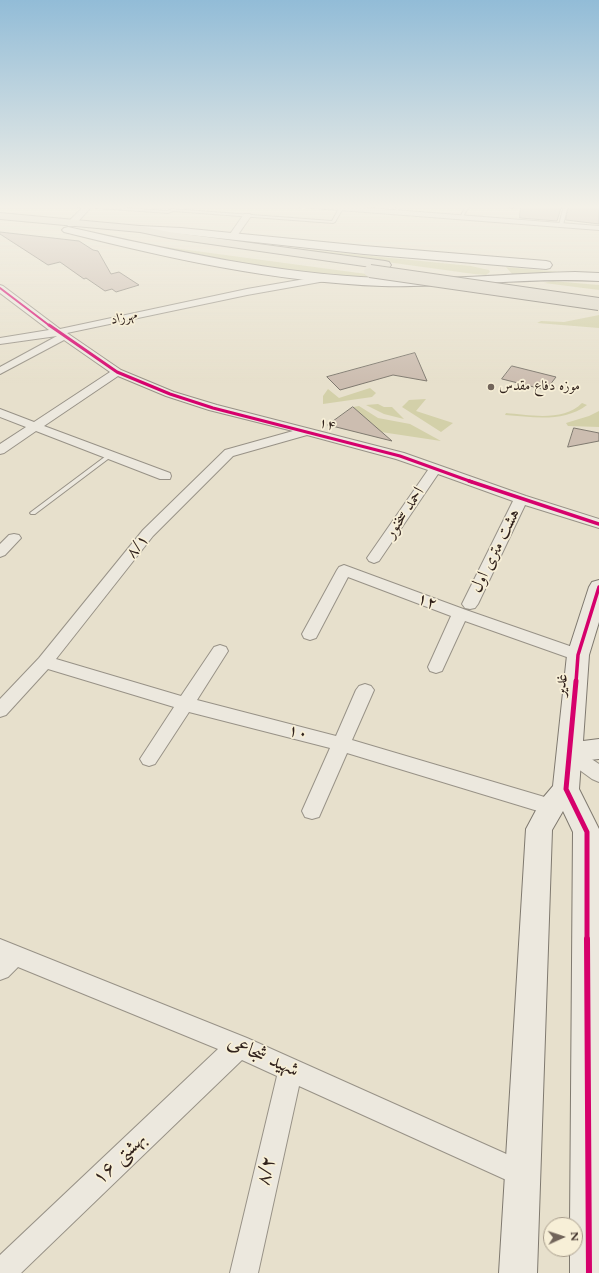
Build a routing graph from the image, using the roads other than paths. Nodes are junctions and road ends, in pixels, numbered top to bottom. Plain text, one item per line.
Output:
1 (236, 264) edge
2 (327, 264) edge
3 (374, 264) edge
4 (490, 264) edge
5 (511, 264) edge
6 (265, 270) junction
7 (597, 276) edge
8 (328, 278) junction
9 (462, 282) junction
10 (0, 288) edge
11 (247, 292) junction
12 (10, 296) junction
13 (599, 296) edge
14 (0, 297) edge
15 (599, 304) edge
16 (61, 334) junction
17 (0, 341) edge
18 (0, 372) edge
19 (117, 372) junction
20 (0, 413) edge
21 (35, 427) junction
22 (308, 431) junction
23 (0, 450) edge
24 (110, 455) junction
25 (435, 469) junction
26 (165, 476) dead end
27 (521, 499) junction
28 (33, 513) dead end
29 (599, 524) edge
30 (14, 538) dead end
31 (0, 552) edge
32 (374, 558) dead end
33 (598, 598) edge
34 (465, 609) junction
35 (310, 634) dead end
36 (220, 650) dead end
37 (578, 655) junction
38 (46, 662) junction
39 (436, 667) dead end
40 (365, 690) dead end
41 (185, 704) junction
42 (0, 710) edge
43 (341, 744) junction
44 (599, 749) edge
45 (569, 752) junction
46 (149, 759) dead end
47 (599, 774) edge
48 (558, 798) junction
49 (312, 811) dead end
50 (5, 957) edge
51 (239, 1046) junction
52 (291, 1069) junction
53 (522, 1174) junction
54 (1, 1273) edge
55 (244, 1273) edge
56 (518, 1273) edge
57 (589, 1273) edge

1 - 6 main road
2 - 15 main road, bridge
3 - 13 main road
4 - 9 main road
5 - 7 main road
6 - 8 main road
6 - 11 street
7 - 9 main road
8 - 9 main road
8 - 11 street
10 - 12 street, ۱۴
11 - 16 street, مهرزاد
12 - 14 street
12 - 16 street, ۱۴
16 - 17 street, مهرزاد
16 - 18 street
16 - 19 street, ۱۴
19 - 21 street
19 - 22 street, ۱۴
20 - 21 street
21 - 23 street
21 - 24 street
22 - 25 street, ۱۴
22 - 38 street, ۸/۱
24 - 26 street
24 - 28 lane
25 - 27 street, ۱۴
25 - 32 street, احمد سخنور
27 - 29 street, ۱۴
27 - 34 street, هشت متری اول
30 - 31 street
33 - 37 main road, غدیر
34 - 35 street, ۱۲
34 - 37 street, ۱۲
34 - 39 street, هشت متری اول
36 - 41 street
37 - 45 main road, غدیر
38 - 41 street, ۱۰
38 - 42 street, ۸/۱
40 - 43 street
41 - 43 street, ۱۰
41 - 46 street
43 - 48 street, ۱۰
43 - 49 street
44 - 45 main road
45 - 47 street
45 - 48 main road, غدیر
48 - 53 main road
48 - 57 main road
50 - 51 street, شهید شجاعی
51 - 52 street, شهید شجاعی
51 - 54 street, ۱۶ بهشتی
52 - 53 street, شهید شجاعی
52 - 55 street, ۸/۲
53 - 56 main road

